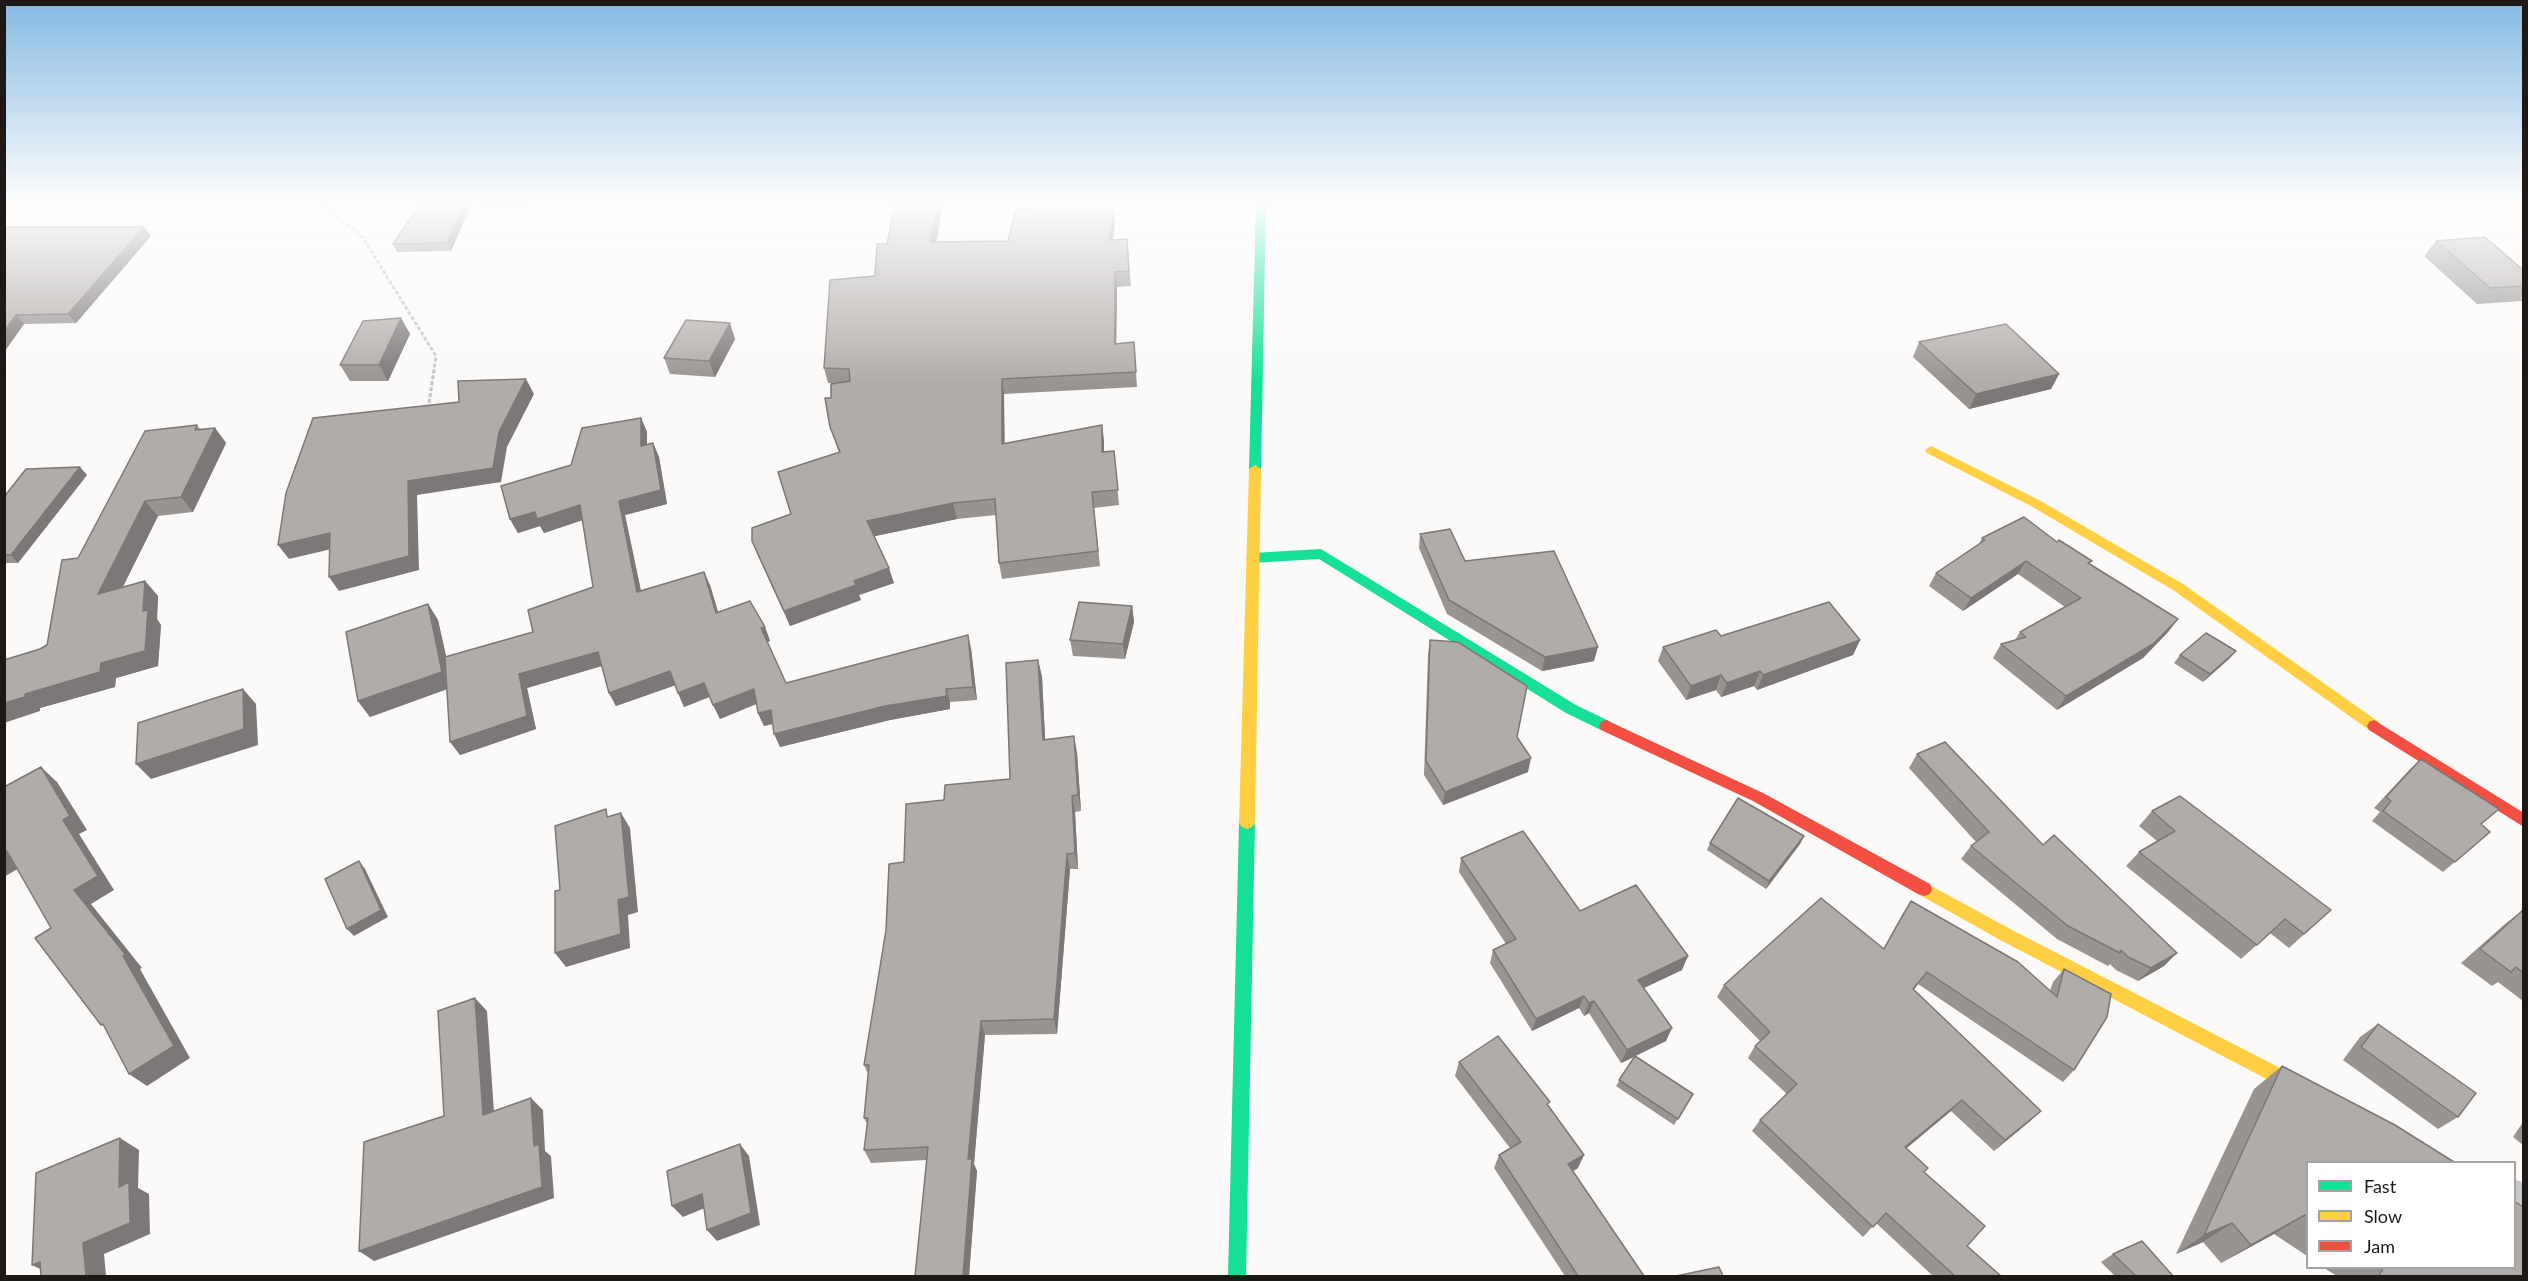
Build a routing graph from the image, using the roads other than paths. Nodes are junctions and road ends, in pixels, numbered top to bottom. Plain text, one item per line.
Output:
1 (1259, 264) edge
2 (1931, 450) dead end
3 (1252, 558) junction
4 (2523, 821) edge
5 (2330, 1103) edge
6 (1237, 1276) edge

1 - 3 main road
2 - 4 main road
3 - 5 main road
3 - 6 main road

